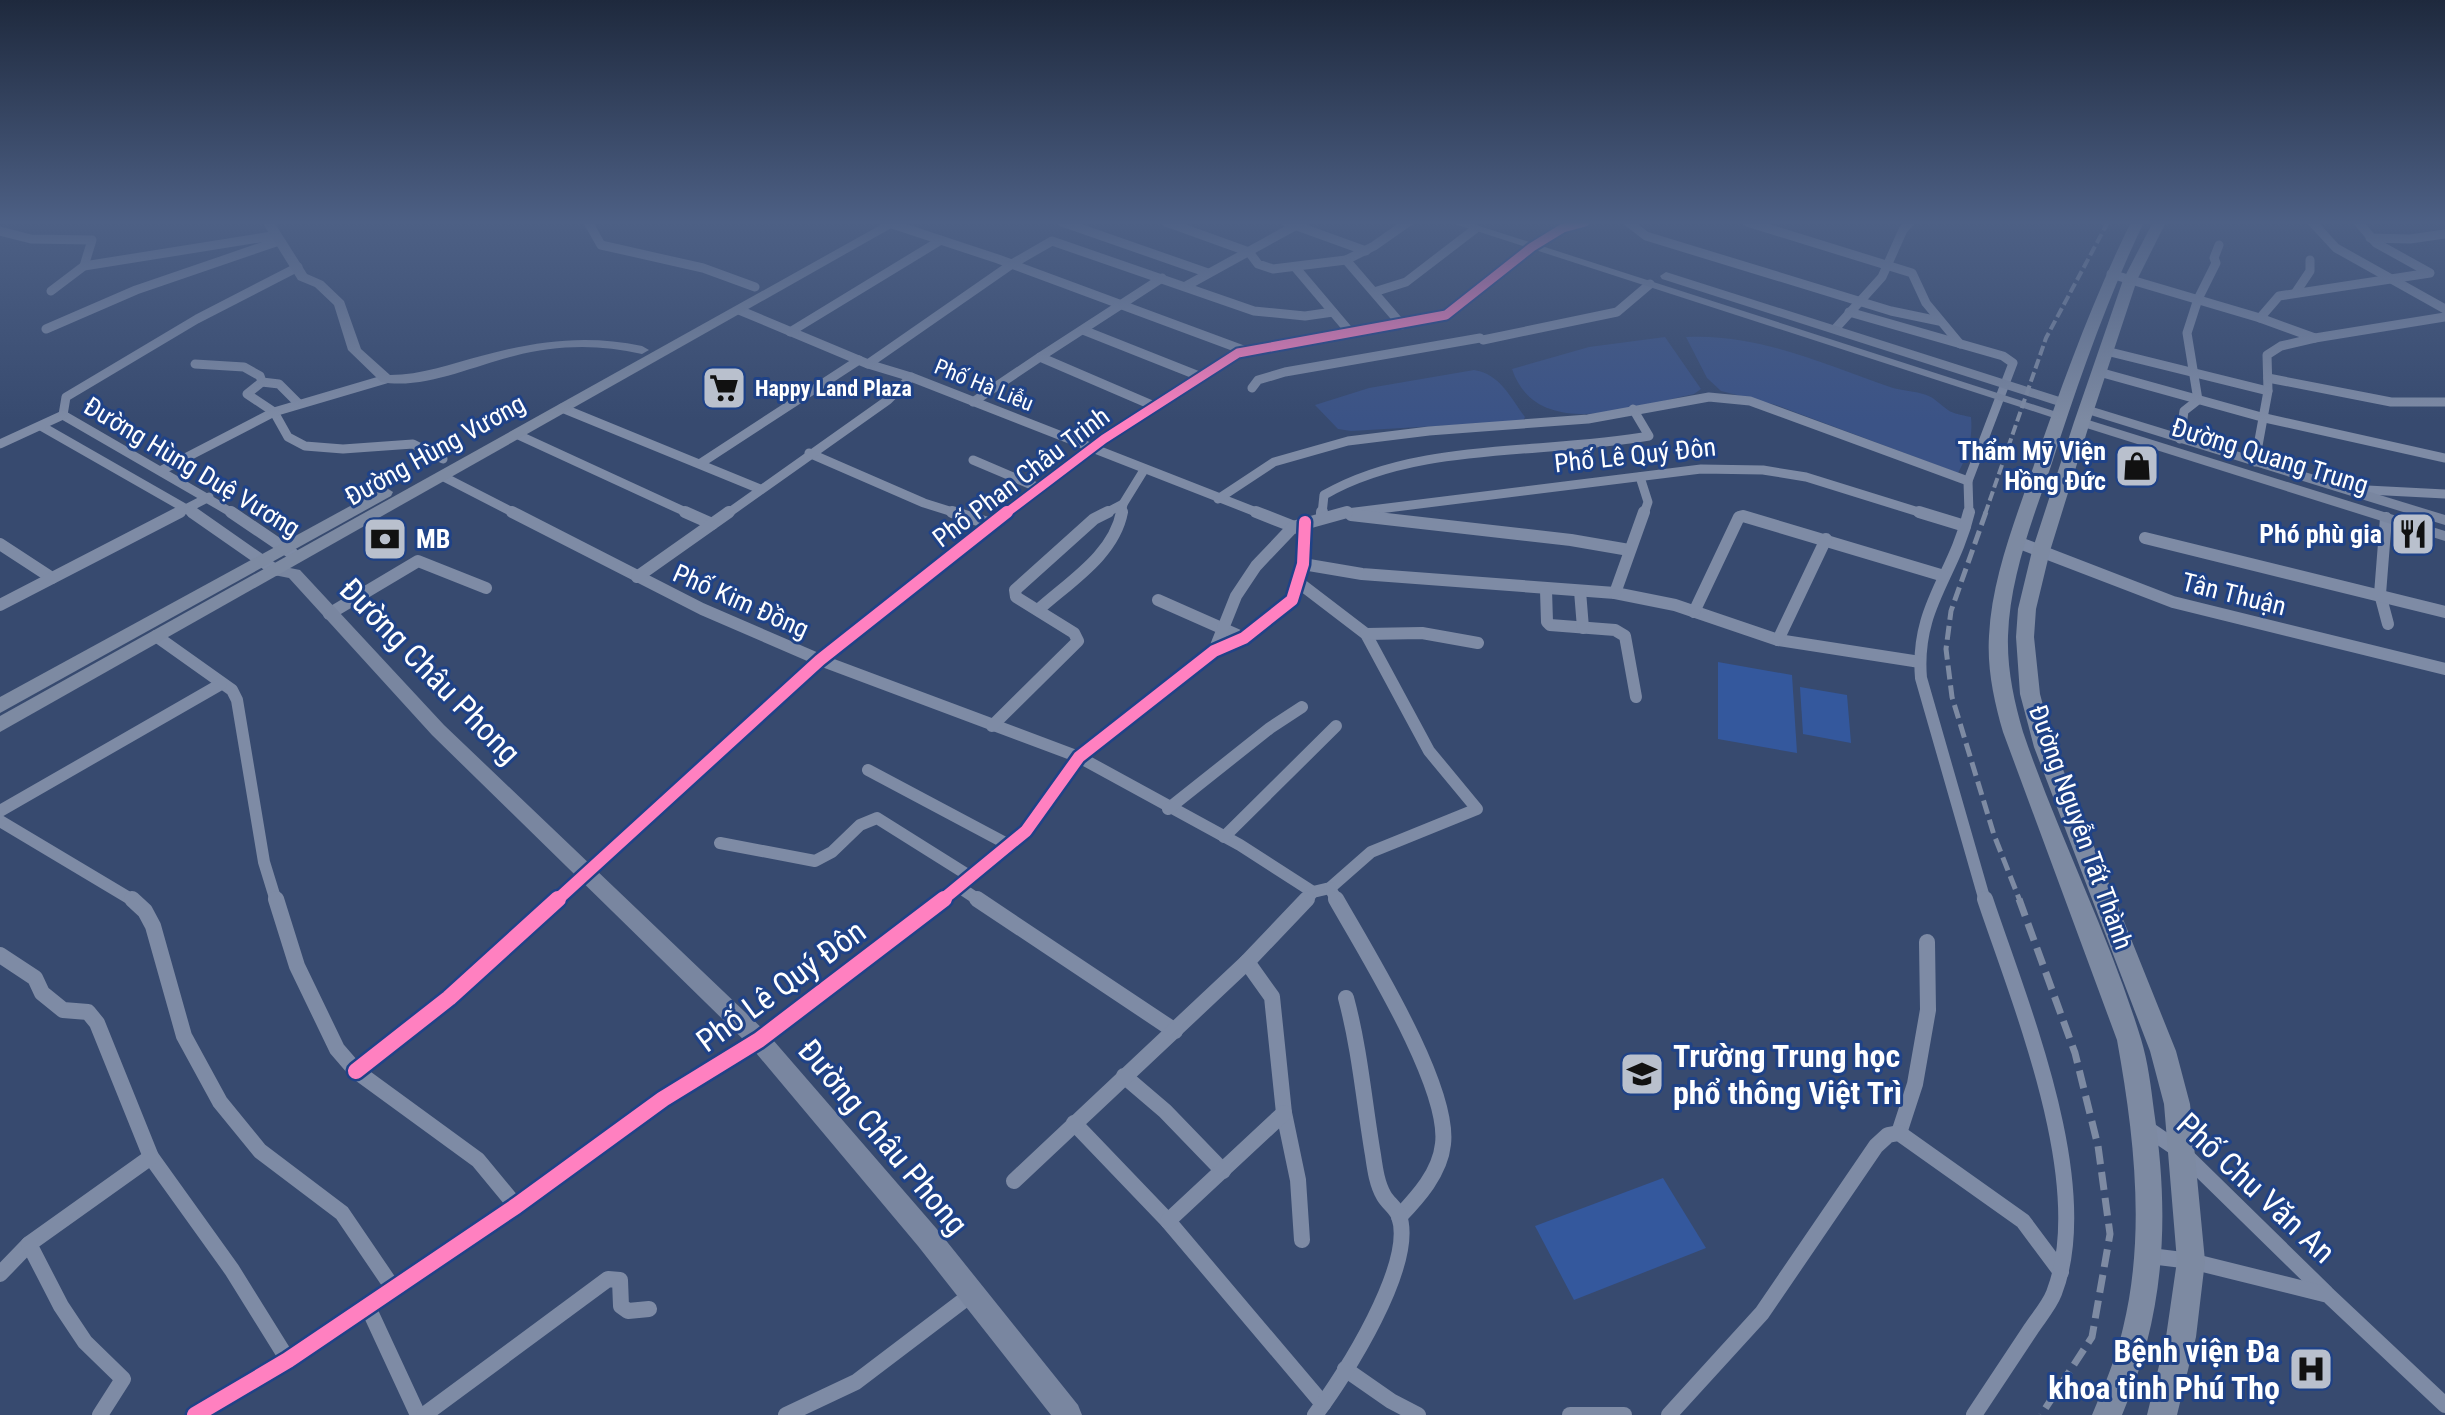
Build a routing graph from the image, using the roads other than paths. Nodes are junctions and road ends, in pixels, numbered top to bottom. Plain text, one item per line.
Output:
1 (55, 288) edge
2 (141, 288) edge
3 (257, 288) edge
4 (323, 288) edge
5 (753, 288) edge
6 (772, 288) edge
7 (862, 288) edge
8 (975, 288) edge
9 (1079, 288) edge
10 (1147, 288) edge
11 (1192, 288) edge
12 (1313, 288) edge
13 (1371, 288) edge
14 (1387, 288) edge
15 (1482, 288) edge
16 (1645, 288) edge
17 (1663, 288) edge
18 (1705, 288) edge
19 (1815, 288) edge
20 (1872, 288) edge
21 (1920, 288) edge
22 (2116, 288) edge
23 (2159, 288) edge
24 (2203, 288) edge
25 (2299, 288) edge
26 (2331, 288) edge
27 (2406, 288) edge
28 (51, 291) dead end
29 (1374, 292) junction
30 (2296, 292) junction
31 (2198, 299) junction
32 (1860, 302) junction
33 (1124, 304) junction
34 (2109, 308) junction
35 (2445, 309) edge
36 (739, 310) junction
37 (1333, 312) junction
38 (1849, 312) junction
39 (2445, 317) edge
40 (2260, 318) junction
41 (1939, 321) junction
42 (1402, 325) junction
43 (46, 329) dead end
44 (1835, 329) junction
45 (1083, 330) junction
46 (790, 332) junction
47 (1350, 332) junction
48 (2315, 338) junction
49 (1960, 344) junction
50 (642, 350) junction
51 (1246, 351) junction
52 (2106, 351) junction
53 (1040, 357) junction
54 (863, 362) junction
55 (195, 364) dead end
56 (2099, 372) junction
57 (2196, 374) junction
58 (1199, 376) junction
59 (911, 377) junction
60 (2268, 378) junction
61 (386, 379) junction
62 (262, 382) junction
63 (1252, 388) dead end
64 (2001, 389) junction
65 (2268, 391) junction
66 (2198, 400) junction
67 (973, 402) junction
68 (2445, 402) edge
69 (298, 403) junction
70 (1154, 406) junction
71 (562, 408) junction
72 (1633, 409) junction
73 (2062, 409) junction
74 (274, 412) junction
75 (63, 415) junction
76 (2084, 416) junction
77 (2265, 418) junction
78 (41, 426) junction
79 (516, 434) junction
80 (2180, 439) junction
81 (0, 444) edge
82 (1090, 449) junction
83 (809, 453) junction
84 (2212, 456) junction
85 (2445, 458) edge
86 (973, 460) dead end
87 (2255, 462) junction
88 (701, 463) junction
89 (442, 467) junction
90 (162, 470) junction
91 (1144, 470) junction
92 (1640, 477) junction
93 (1968, 481) junction
94 (1039, 488) junction
95 (760, 489) junction
96 (2345, 489) junction
97 (2445, 494) edge
98 (209, 497) junction
99 (1218, 499) junction
100 (1123, 504) junction
101 (188, 509) junction
102 (1336, 513) junction
103 (1322, 517) junction
104 (2386, 518) junction
105 (2445, 520) edge
106 (712, 524) junction
107 (991, 524) junction
108 (1965, 526) junction
109 (1301, 527) junction
110 (2445, 536) edge
111 (2145, 538) dead end
112 (1826, 539) junction
113 (2017, 542) junction
114 (0, 544) edge
115 (1629, 550) junction
116 (2041, 551) junction
117 (283, 562) junction
118 (1303, 564) junction
119 (1944, 576) junction
120 (637, 577) junction
121 (52, 578) junction
122 (1298, 582) junction
123 (486, 588) dead end
124 (1546, 590) junction
125 (1580, 591) junction
126 (1615, 593) junction
127 (2380, 594) junction
128 (1158, 600) dead end
129 (0, 605) edge
130 (1038, 610) junction
131 (1694, 612) junction
132 (2445, 612) edge
133 (329, 614) junction
134 (2388, 624) dead end
135 (1223, 627) junction
136 (1583, 628) junction
137 (1366, 634) junction
138 (156, 636) junction
139 (1244, 638) junction
140 (1778, 640) junction
141 (1478, 643) dead end
142 (1214, 651) junction
143 (820, 660) junction
144 (1920, 662) junction
145 (2445, 669) edge
146 (221, 684) junction
147 (1636, 697) dead end
148 (0, 706) edge
149 (1302, 707) dead end
150 (0, 725) edge
151 (992, 726) junction
152 (1336, 726) dead end
153 (1079, 757) junction
154 (868, 770) dead end
155 (1168, 809) junction
156 (0, 811) edge
157 (0, 821) edge
158 (1224, 837) junction
159 (720, 843) dead end
160 (1009, 845) junction
161 (586, 872) junction
162 (965, 882) junction
163 (1330, 888) junction
164 (1313, 892) junction
165 (1927, 942) dead end
166 (0, 955) edge
167 (1247, 962) junction
168 (1346, 998) dead end
169 (1175, 1031) junction
170 (759, 1040) junction
171 (356, 1071) junction
172 (1124, 1076) junction
173 (1284, 1113) junction
174 (1074, 1123) junction
175 (2143, 1126) junction
176 (1899, 1133) junction
177 (2183, 1153) junction
178 (151, 1157) junction
179 (1223, 1171) junction
180 (1014, 1181) dead end
181 (516, 1206) junction
182 (1399, 1217) junction
183 (1168, 1221) junction
184 (1302, 1240) dead end
185 (29, 1244) junction
186 (2150, 1256) junction
187 (2191, 1261) junction
188 (2061, 1272) junction
189 (0, 1274) edge
190 (393, 1288) junction
191 (972, 1294) junction
192 (2328, 1295) junction
193 (367, 1305) junction
194 (649, 1309) dead end
195 (288, 1360) junction
196 (1345, 1369) junction
197 (2445, 1405) edge
198 (1319, 1410) edge
199 (793, 1414) edge
200 (100, 1415) edge
201 (195, 1415) edge
202 (421, 1415) edge
203 (1068, 1415) edge
204 (1418, 1415) edge
205 (1570, 1415) edge
206 (1624, 1415) edge
207 (1669, 1415) edge
208 (1974, 1415) edge
209 (2107, 1415) edge
210 (2162, 1415) edge

1 - 28 street
2 - 43 street
3 - 75 street
4 - 61 main road
5 - 50 main road, Đường Hùng Vương
6 - 36 main road, Đường Hùng Vương
7 - 46 street
8 - 54 street
9 - 33 street
10 - 33 street
11 - 37 street
12 - 37 street
13 - 29 street
14 - 29 street
15 - 42 street, Phố Phan Châu Trinh
16 - 63 street
17 - 64 main road
18 - 44 main road
19 - 32 street
20 - 32 street
21 - 41 street
22 - 34 main road, Đường Nguyễn Tất Thành
23 - 31 street
24 - 31 street
25 - 30 street
26 - 30 street
27 - 35 street
29 - 42 street
30 - 40 street
31 - 40 street
31 - 57 street
32 - 38 street
32 - 41 street
33 - 45 street
33 - 51 street
34 - 52 main road, Đường Nguyễn Tất Thành
34 - 73 main road, Đường Nguyễn Tất Thành
36 - 46 street, Phố Hà Liễu
36 - 71 main road, Đường Hùng Vương
37 - 47 street
38 - 44 street
38 - 49 street
39 - 48 street
40 - 48 street
41 - 49 street
42 - 47 street, Phố Phan Châu Trinh
44 - 64 main road
45 - 53 street
45 - 58 street
46 - 54 street, Phố Hà Liễu
47 - 51 street, Phố Phan Châu Trinh
48 - 60 street
49 - 64 street
50 - 61 main road
50 - 89 main road, Đường Hùng Vương
51 - 58 street, Phố Phan Châu Trinh
52 - 56 main road, Đường Nguyễn Tất Thành
52 - 57 street
53 - 67 street
53 - 70 street
54 - 59 street, Phố Hà Liễu
54 - 88 street
55 - 62 street
56 - 66 street
56 - 76 main road, Đường Nguyễn Tất Thành
57 - 65 street
57 - 66 street
58 - 70 street, Phố Phan Châu Trinh
59 - 67 street, Phố Hà Liễu
59 - 83 street
60 - 65 street
60 - 68 street
61 - 69 street
62 - 69 street
62 - 74 street, Phố Kim Đồng
64 - 73 main road
64 - 93 street
65 - 77 street
66 - 77 street
66 - 80 street
67 - 82 street, Phố Hà Liễu
69 - 74 street
70 - 82 street, Phố Phan Châu Trinh
71 - 79 main road, Đường Hùng Vương
71 - 88 street
72 - 93 street
72 - 99 street
72 - 103 street
73 - 113 main road, Đường Nguyễn Tất Thành
74 - 89 street, Phố Kim Đồng
74 - 90 street
75 - 78 street
75 - 90 street, Đường Hùng Duệ Vương
76 - 80 main road, Đường Quang Trung
76 - 84 main road, Đường Quang Trung
76 - 116 main road, Đường Nguyễn Tất Thành
77 - 85 street
77 - 87 street
78 - 81 street
78 - 101 street, Đường Hùng Duệ Vương
79 - 89 main road, Đường Hùng Vương
79 - 106 street
80 - 84 main road, Đường Quang Trung
82 - 91 street, Phố Hà Liễu
82 - 94 street, Phố Phan Châu Trinh
83 - 95 street
83 - 107 street
84 - 87 main road, Đường Quang Trung
84 - 104 main road, Đường Quang Trung
86 - 94 street
87 - 96 main road, Đường Quang Trung
88 - 95 street
89 - 117 main road, Đường Hùng Vương
89 - 120 street, Phố Kim Đồng
90 - 98 street, Đường Hùng Duệ Vương
91 - 99 street, Phố Hà Liễu
91 - 100 street
92 - 102 street, Phố Lê Quý Đôn
92 - 108 street, Phố Lê Quý Đôn
92 - 115 street
93 - 108 street
94 - 107 street, Phố Phan Châu Trinh
95 - 106 street
96 - 97 street
96 - 105 main road, Đường Quang Trung
98 - 101 street
98 - 117 street, Đường Hùng Duệ Vương
99 - 109 street, Phố Hà Liễu
100 - 130 street
100 - 130 street
101 - 117 street, Đường Hùng Duệ Vương
101 - 121 street
102 - 103 street, Phố Lê Quý Đôn
102 - 115 street
103 - 109 street, Phố Lê Quý Đôn
104 - 110 main road, Đường Quang Trung
104 - 127 street
106 - 120 street
107 - 143 street, Phố Phan Châu Trinh
108 - 119 street
109 - 118 street, Phố Lê Quý Đôn
109 - 135 street
111 - 127 street
112 - 119 street
112 - 131 street
112 - 140 street
113 - 116 street, Tân Thuận
113 - 175 main road, Đường Nguyễn Tất Thành
114 - 121 street
115 - 126 street
116 - 145 street, Tân Thuận
116 - 177 main road, Đường Nguyễn Tất Thành
117 - 133 main road, Đường Châu Phong
117 - 138 main road, Đường Hùng Vương
117 - 148 main road, Đường Hùng Vương
118 - 122 street, Phố Lê Quý Đôn
118 - 124 street
119 - 144 street
120 - 143 street, Phố Kim Đồng
121 - 129 street
122 - 137 street
122 - 139 street, Phố Lê Quý Đôn
123 - 133 street
124 - 125 street
124 - 136 street
125 - 126 street
125 - 136 street
126 - 131 street
127 - 132 street
127 - 134 street
128 - 135 street
130 - 151 street
131 - 140 street
133 - 161 main road, Đường Châu Phong
135 - 139 street
135 - 142 street
136 - 147 street
137 - 141 street
137 - 163 street
138 - 146 street
138 - 150 main road, Đường Hùng Vương
139 - 142 street, Phố Lê Quý Đôn
140 - 144 street
142 - 153 street, Phố Lê Quý Đôn
143 - 151 street, Phố Kim Đồng
143 - 161 street, Phố Phan Châu Trinh
144 - 188 street
146 - 156 street
146 - 171 street
149 - 155 street
151 - 153 street, Phố Kim Đồng
152 - 158 street
153 - 155 street, Phố Kim Đồng
153 - 160 street, Phố Lê Quý Đôn
154 - 160 street
155 - 158 street, Phố Kim Đồng
157 - 190 street
158 - 164 street, Phố Kim Đồng
159 - 162 street
160 - 162 street, Phố Lê Quý Đôn
161 - 170 main road, Đường Châu Phong
161 - 171 street, Phố Phan Châu Trinh
162 - 169 street
162 - 170 street, Phố Lê Quý Đôn
163 - 164 street
163 - 182 street
164 - 167 street
165 - 176 street
166 - 178 street
167 - 169 street
167 - 173 street
168 - 182 street
169 - 172 street
170 - 181 street, Phố Lê Quý Đôn
170 - 191 main road, Đường Châu Phong
171 - 181 street
172 - 174 street
172 - 179 street
173 - 179 street
173 - 184 street
174 - 180 street
174 - 183 street
175 - 177 street, Phố Chu Văn An
175 - 186 main road, Đường Nguyễn Tất Thành
176 - 188 street
176 - 207 street
177 - 187 main road, Đường Nguyễn Tất Thành
177 - 192 street, Phố Chu Văn An
178 - 185 street
178 - 195 street
179 - 183 street
181 - 190 street, Phố Lê Quý Đôn
182 - 196 street
183 - 198 street
185 - 189 street
185 - 200 street
186 - 187 street, Phố Chu Văn An
186 - 209 main road, Đường Nguyễn Tất Thành
187 - 192 street, Phố Chu Văn An
187 - 210 main road, Đường Nguyễn Tất Thành
188 - 208 street
190 - 193 street, Phố Lê Quý Đôn
191 - 199 street
191 - 203 main road, Đường Châu Phong
192 - 197 street, Phố Chu Văn An
193 - 195 street, Phố Lê Quý Đôn
193 - 202 street
194 - 202 street
195 - 201 street, Phố Lê Quý Đôn
196 - 198 street
196 - 204 street
205 - 206 street

